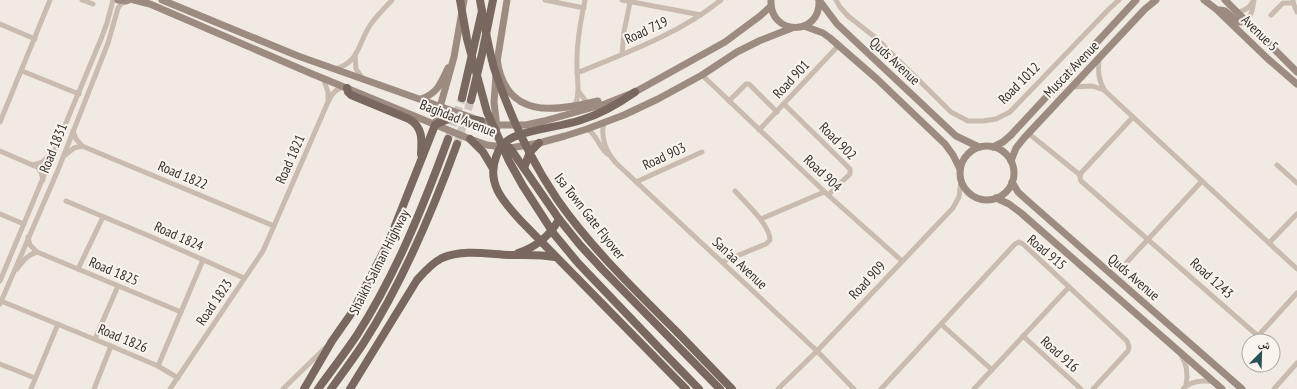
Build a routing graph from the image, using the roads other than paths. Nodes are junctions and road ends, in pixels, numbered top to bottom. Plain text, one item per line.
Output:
1 (50, 0) edge
2 (82, 0) edge
3 (113, 0) edge
4 (124, 0) edge
5 (134, 0) edge
6 (162, 0) edge
7 (392, 0) edge
8 (460, 0) edge
9 (464, 0) edge
10 (480, 0) edge
11 (484, 0) edge
12 (493, 0) edge
13 (507, 0) edge
14 (544, 0) edge
15 (585, 0) edge
16 (622, 0) edge
17 (720, 0) edge
18 (819, 0) edge
19 (836, 0) edge
20 (1120, 0) edge
21 (1136, 0) edge
22 (1156, 0) edge
23 (1204, 0) edge
24 (1225, 0) edge
25 (1254, 0) edge
26 (1293, 1) edge
27 (630, 2) junction
28 (771, 3) edge
29 (93, 4) dead end
30 (584, 8) junction
31 (1216, 9) junction
32 (1237, 12) junction
33 (1297, 12) edge
34 (701, 15) junction
35 (1271, 15) dead end
36 (1247, 22) junction
37 (0, 24) edge
38 (804, 26) junction
39 (792, 28) junction
40 (35, 39) junction
41 (839, 45) junction
42 (622, 54) junction
43 (356, 56) junction
44 (454, 57) junction
45 (497, 59) junction
46 (1099, 59) junction
47 (335, 69) junction
48 (22, 70) junction
49 (1297, 72) edge
50 (577, 73) junction
51 (702, 75) junction
52 (323, 78) junction
53 (363, 79) junction
54 (1297, 84) edge
55 (346, 87) junction
56 (1072, 87) junction
57 (1105, 91) junction
58 (579, 92) junction
59 (635, 92) junction
60 (79, 94) junction
61 (462, 98) tunnel mouth
62 (421, 99) junction
63 (470, 100) tunnel mouth
64 (729, 101) junction
65 (328, 102) junction
66 (587, 103) junction
67 (784, 104) junction
68 (441, 106) junction
69 (576, 106) junction
70 (777, 112) junction
71 (1133, 117) junction
72 (438, 120) junction
73 (481, 121) junction
74 (0, 122) edge
75 (604, 122) junction
76 (496, 125) junction
77 (586, 129) junction
78 (73, 130) junction
79 (759, 130) junction
80 (1028, 133) junction
81 (449, 135) junction
82 (470, 139) junction
83 (539, 143) junction
84 (457, 144) tunnel mouth
85 (82, 146) junction
86 (505, 146) junction
87 (978, 147) junction
88 (993, 147) junction
89 (55, 150) junction
90 (0, 151) edge
91 (702, 152) dead end
92 (610, 155) junction
93 (63, 156) junction
94 (1011, 161) junction
95 (421, 163) junction
96 (33, 164) junction
97 (1277, 165) dead end
98 (492, 167) junction
99 (524, 168) junction
100 (960, 169) junction
101 (1080, 175) junction
102 (43, 180) junction
103 (961, 181) junction
104 (1202, 181) junction
105 (636, 182) junction
106 (1012, 182) junction
107 (1297, 183) edge
108 (735, 191) dead end
109 (826, 193) junction
110 (996, 198) junction
111 (66, 201) dead end
112 (0, 214) edge
113 (1297, 214) edge
114 (103, 217) junction
115 (559, 219) junction
116 (761, 219) junction
117 (24, 224) junction
118 (274, 226) junction
119 (28, 237) junction
120 (1149, 239) junction
121 (540, 242) junction
122 (1269, 243) junction
123 (37, 252) junction
124 (512, 255) junction
125 (555, 257) junction
126 (203, 260) junction
127 (902, 261) junction
128 (722, 262) junction
129 (1127, 262) dead end
130 (78, 269) junction
131 (1297, 269) edge
132 (12, 276) junction
133 (244, 278) junction
134 (0, 279) edge
135 (118, 286) junction
136 (1069, 287) junction
137 (1297, 293) edge
138 (1, 303) edge
139 (181, 312) junction
140 (58, 324) junction
141 (941, 324) junction
142 (1023, 336) junction
143 (95, 339) junction
144 (332, 341) junction
145 (112, 346) junction
146 (817, 351) junction
147 (1180, 353) junction
148 (0, 364) edge
149 (1297, 364) edge
150 (158, 366) junction
151 (992, 370) junction
152 (35, 378) junction
153 (178, 378) junction
154 (1214, 382) junction
155 (1184, 387) edge
156 (31, 389) edge
157 (94, 389) edge
158 (170, 389) edge
159 (283, 389) edge
160 (304, 389) edge
161 (318, 389) edge
162 (331, 389) edge
163 (350, 389) edge
164 (686, 389) edge
165 (699, 389) edge
166 (720, 389) edge
167 (732, 389) edge
168 (778, 389) edge
169 (854, 389) edge
170 (881, 389) edge
171 (974, 389) edge
172 (1081, 389) edge
173 (1093, 389) edge
174 (1222, 389) edge
175 (1242, 389) edge
176 (1274, 389) edge

1 - 40 street
2 - 29 street
3 - 60 street, Road 1831
4 - 78 street, Road 1831
5 - 52 main road, Baghdad Avenue
6 - 47 main road, Baghdad Avenue
7 - 43 street
8 - 165 main road, bridge
9 - 44 main road
10 - 167 main road, Isa Town Gate Flyover, bridge
11 - 61 main road
12 - 63 main road
13 - 45 main road
14 - 30 street
15 - 30 street
16 - 27 street
17 - 34 street, Road 719
18 - 38 main road
18 - 87 main road, Quds Avenue
19 - 20 street, Road 1012
21 - 88 main road, Muscat Avenue
22 - 46 main road, Muscat Avenue
23 - 31 main road, Avenue 5
24 - 32 main road, Avenue 5
25 - 32 street
25 - 36 street
26 - 33 street
26 - 35 street
27 - 34 street
27 - 42 street
28 - 39 main road
28 - 59 main road, Baghdad Avenue
30 - 50 street
31 - 36 main road
31 - 54 main road, Avenue 5
32 - 36 main road, Avenue 5
34 - 42 street, Road 719
36 - 49 main road, Avenue 5
37 - 40 street
38 - 39 main road, Baghdad Avenue
38 - 41 main road, Quds Avenue
39 - 51 main road, Baghdad Avenue
40 - 48 street
41 - 67 street, Road 901
41 - 100 main road, Quds Avenue
42 - 50 street, Road 719
43 - 47 street
43 - 53 street
44 - 62 main road
44 - 68 main road
45 - 69 main road
45 - 76 main road
46 - 56 main road, Muscat Avenue
46 - 57 street
47 - 53 main road, Baghdad Avenue
48 - 60 street
48 - 74 street
50 - 58 street
51 - 64 street, Road 904
51 - 75 main road, Baghdad Avenue
52 - 55 main road, Baghdad Avenue
52 - 65 street
53 - 62 main road, Baghdad Avenue
55 - 65 street, Road 1821
55 - 72 main road, Baghdad Avenue
55 - 95 main road
56 - 57 street
56 - 80 main road, Muscat Avenue
57 - 71 street
58 - 66 street
58 - 69 street
59 - 66 main road
59 - 76 main road, Baghdad Avenue
59 - 86 main road
60 - 89 street, Road 1831
62 - 68 main road, Baghdad Avenue
64 - 70 street
64 - 79 street, Road 904
65 - 118 street, Road 1821
66 - 69 main road
67 - 70 street, Road 901
67 - 109 street, Road 902
68 - 72 main road
68 - 73 main road, Baghdad Avenue
70 - 79 street, Road 901
71 - 101 street
71 - 104 street
72 - 73 main road
72 - 81 main road
72 - 95 main road
73 - 76 main road, Baghdad Avenue
75 - 77 main road, Baghdad Avenue
75 - 92 street, San'aa Avenue
76 - 86 main road
77 - 83 main road, Baghdad Avenue
77 - 92 street, San'aa Avenue
78 - 85 street
78 - 93 street, Road 1831
79 - 109 street, Road 904
80 - 94 main road, Muscat Avenue
80 - 101 street, Road 1243
81 - 82 main road, Baghdad Avenue
81 - 161 main road, Shaikh Salman Highway
82 - 86 main road, Baghdad Avenue
82 - 98 main road
83 - 86 main road, Baghdad Avenue
83 - 99 main road
84 - 162 main road, Shaikh Salman Highway
85 - 93 street
85 - 118 street, Road 1822
86 - 98 main road
86 - 99 main road
87 - 88 main road
87 - 100 main road
88 - 94 main road
89 - 96 street
89 - 102 street, Road 1831
90 - 96 street
91 - 105 street, Road 903
92 - 105 street, San'aa Avenue
93 - 119 street, Road 1831
94 - 106 main road
95 - 144 main road
96 - 102 street
97 - 107 street
98 - 121 main road
99 - 115 main road
100 - 103 main road
101 - 120 street, Road 1243
102 - 117 street, Road 1831
103 - 110 main road
103 - 127 street, Road 909
104 - 120 street
104 - 122 street
105 - 128 street, San'aa Avenue
106 - 110 main road
106 - 175 main road, Quds Avenue
108 - 116 street
109 - 116 street
109 - 127 street, Road 904
110 - 147 main road, Quds Avenue
111 - 114 street, Road 1824
112 - 117 street
113 - 122 street
114 - 126 street, Road 1824
114 - 130 street
115 - 121 main road
115 - 166 main road
116 - 128 street
117 - 134 street, Road 1831
118 - 133 street, Road 1823
119 - 123 street
119 - 132 street, Road 1831
120 - 129 street
120 - 137 street, Road 1243
121 - 124 main road
121 - 125 main road
122 - 131 street
123 - 130 street, Road 1825
123 - 132 street
124 - 125 main road
124 - 163 main road
125 - 164 main road
126 - 133 street, Road 1824
126 - 139 street
127 - 146 street, Road 909
128 - 146 street, San'aa Avenue
130 - 135 street, Road 1825
132 - 138 street, Road 1831
133 - 153 street, Road 1823
135 - 139 street, Road 1825
135 - 143 street
136 - 141 street, Road 915
136 - 142 street, Road 916
136 - 173 street, Road 915
138 - 140 street, Road 1826
139 - 150 street
140 - 143 street, Road 1826
140 - 152 street
141 - 151 street
141 - 170 street, Road 915
142 - 151 street, Road 916
142 - 172 street, Road 916
143 - 145 street, Road 1826
144 - 159 street
144 - 160 main road
145 - 150 street, Road 1826
145 - 157 street
146 - 168 street, Road 909
146 - 169 street, San'aa Avenue
147 - 154 main road, Quds Avenue
147 - 155 street
148 - 152 street
149 - 176 street
150 - 153 street, Road 1826
151 - 171 street, Road 916
152 - 156 street
153 - 158 street, Road 1823
154 - 155 street
154 - 174 main road, Quds Avenue

